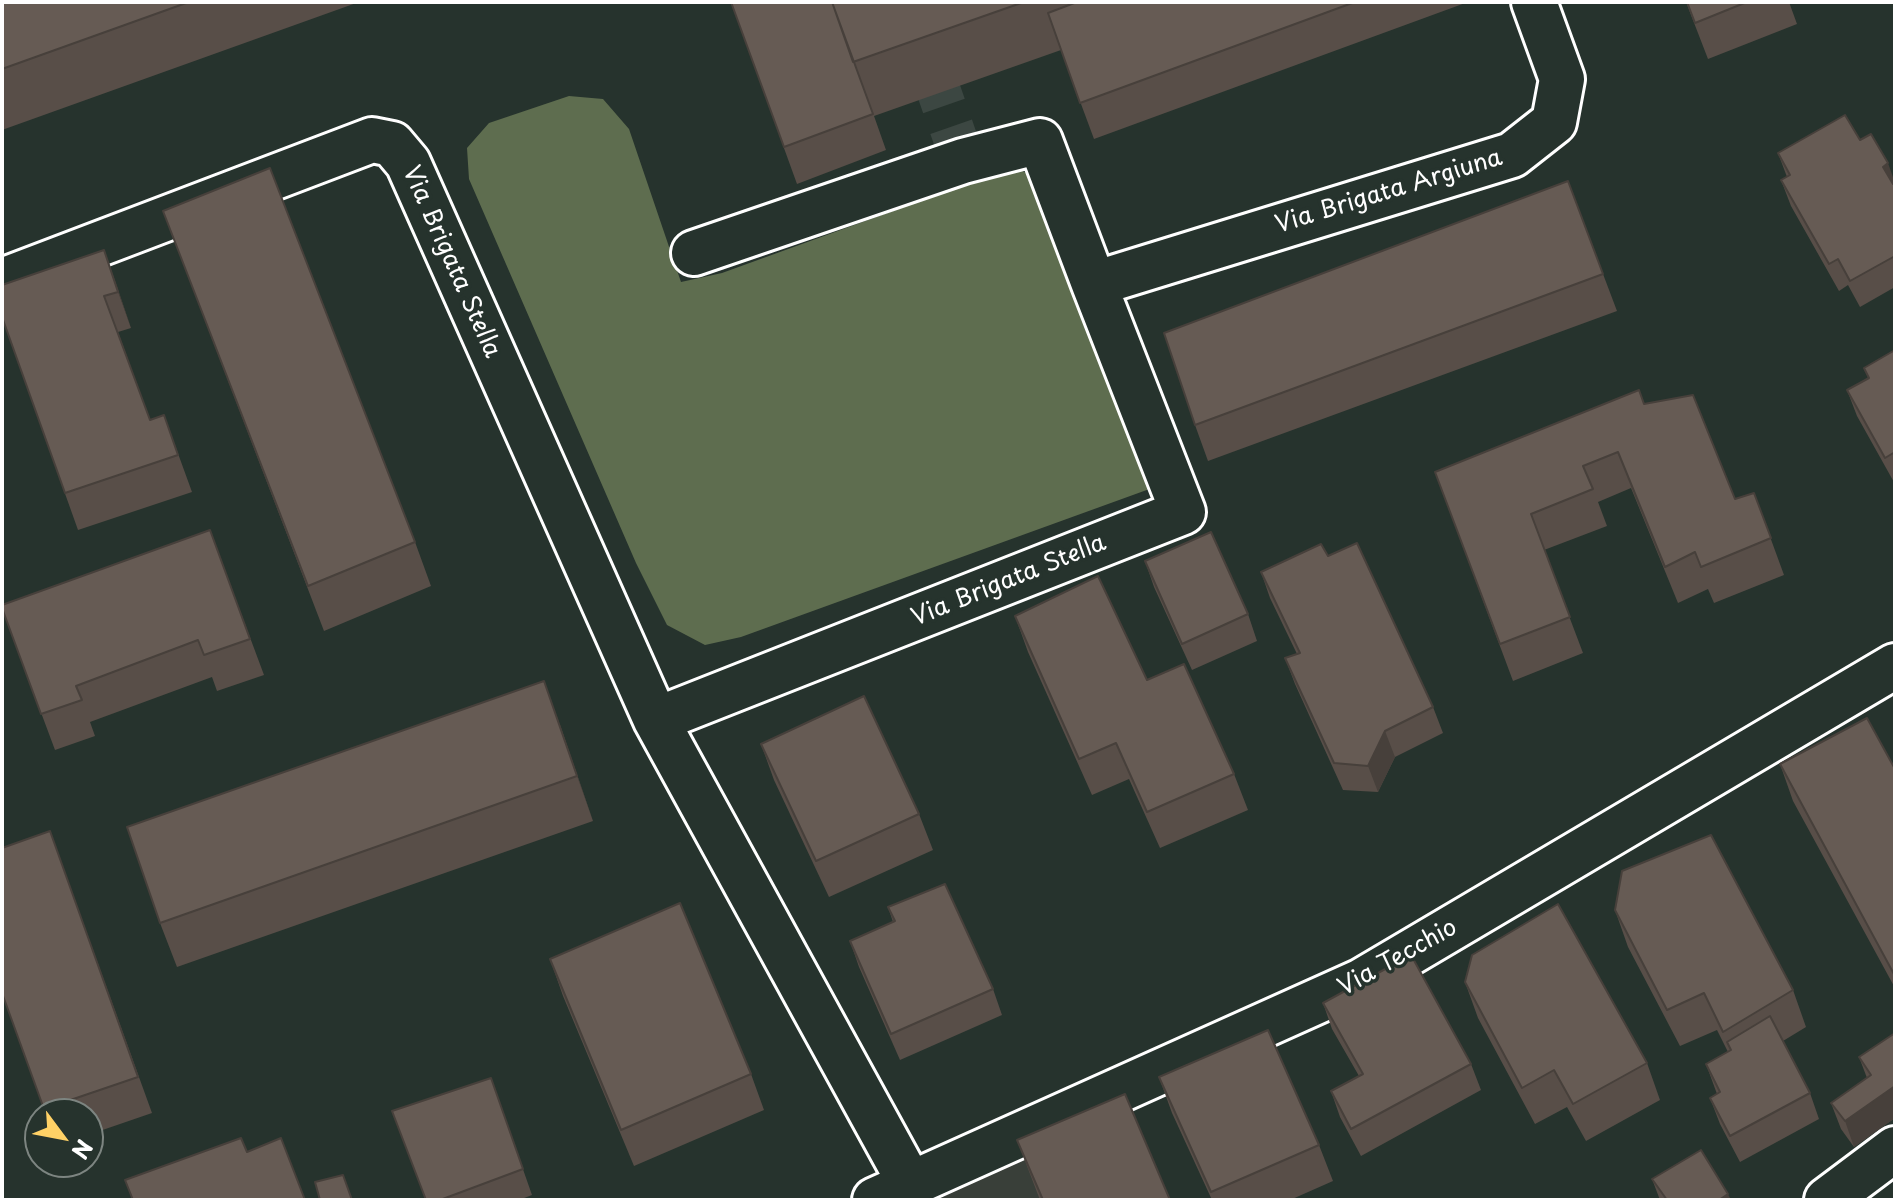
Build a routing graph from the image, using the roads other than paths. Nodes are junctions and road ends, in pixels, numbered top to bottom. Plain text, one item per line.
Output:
1 (1534, 2) edge
2 (694, 253) dead end
3 (2, 281) edge
4 (1094, 284) junction
5 (1895, 666) edge
6 (656, 720) junction
7 (1895, 1149) edge
8 (893, 1193) edge
9 (1827, 1200) edge

1 - 4 street, Via Brigata Argiuna
2 - 4 street
3 - 6 street, Via Brigata Stella
4 - 6 street, Via Brigata Stella
5 - 8 street, Via Tecchio
6 - 8 street, Via Brigata Stella
7 - 9 street

